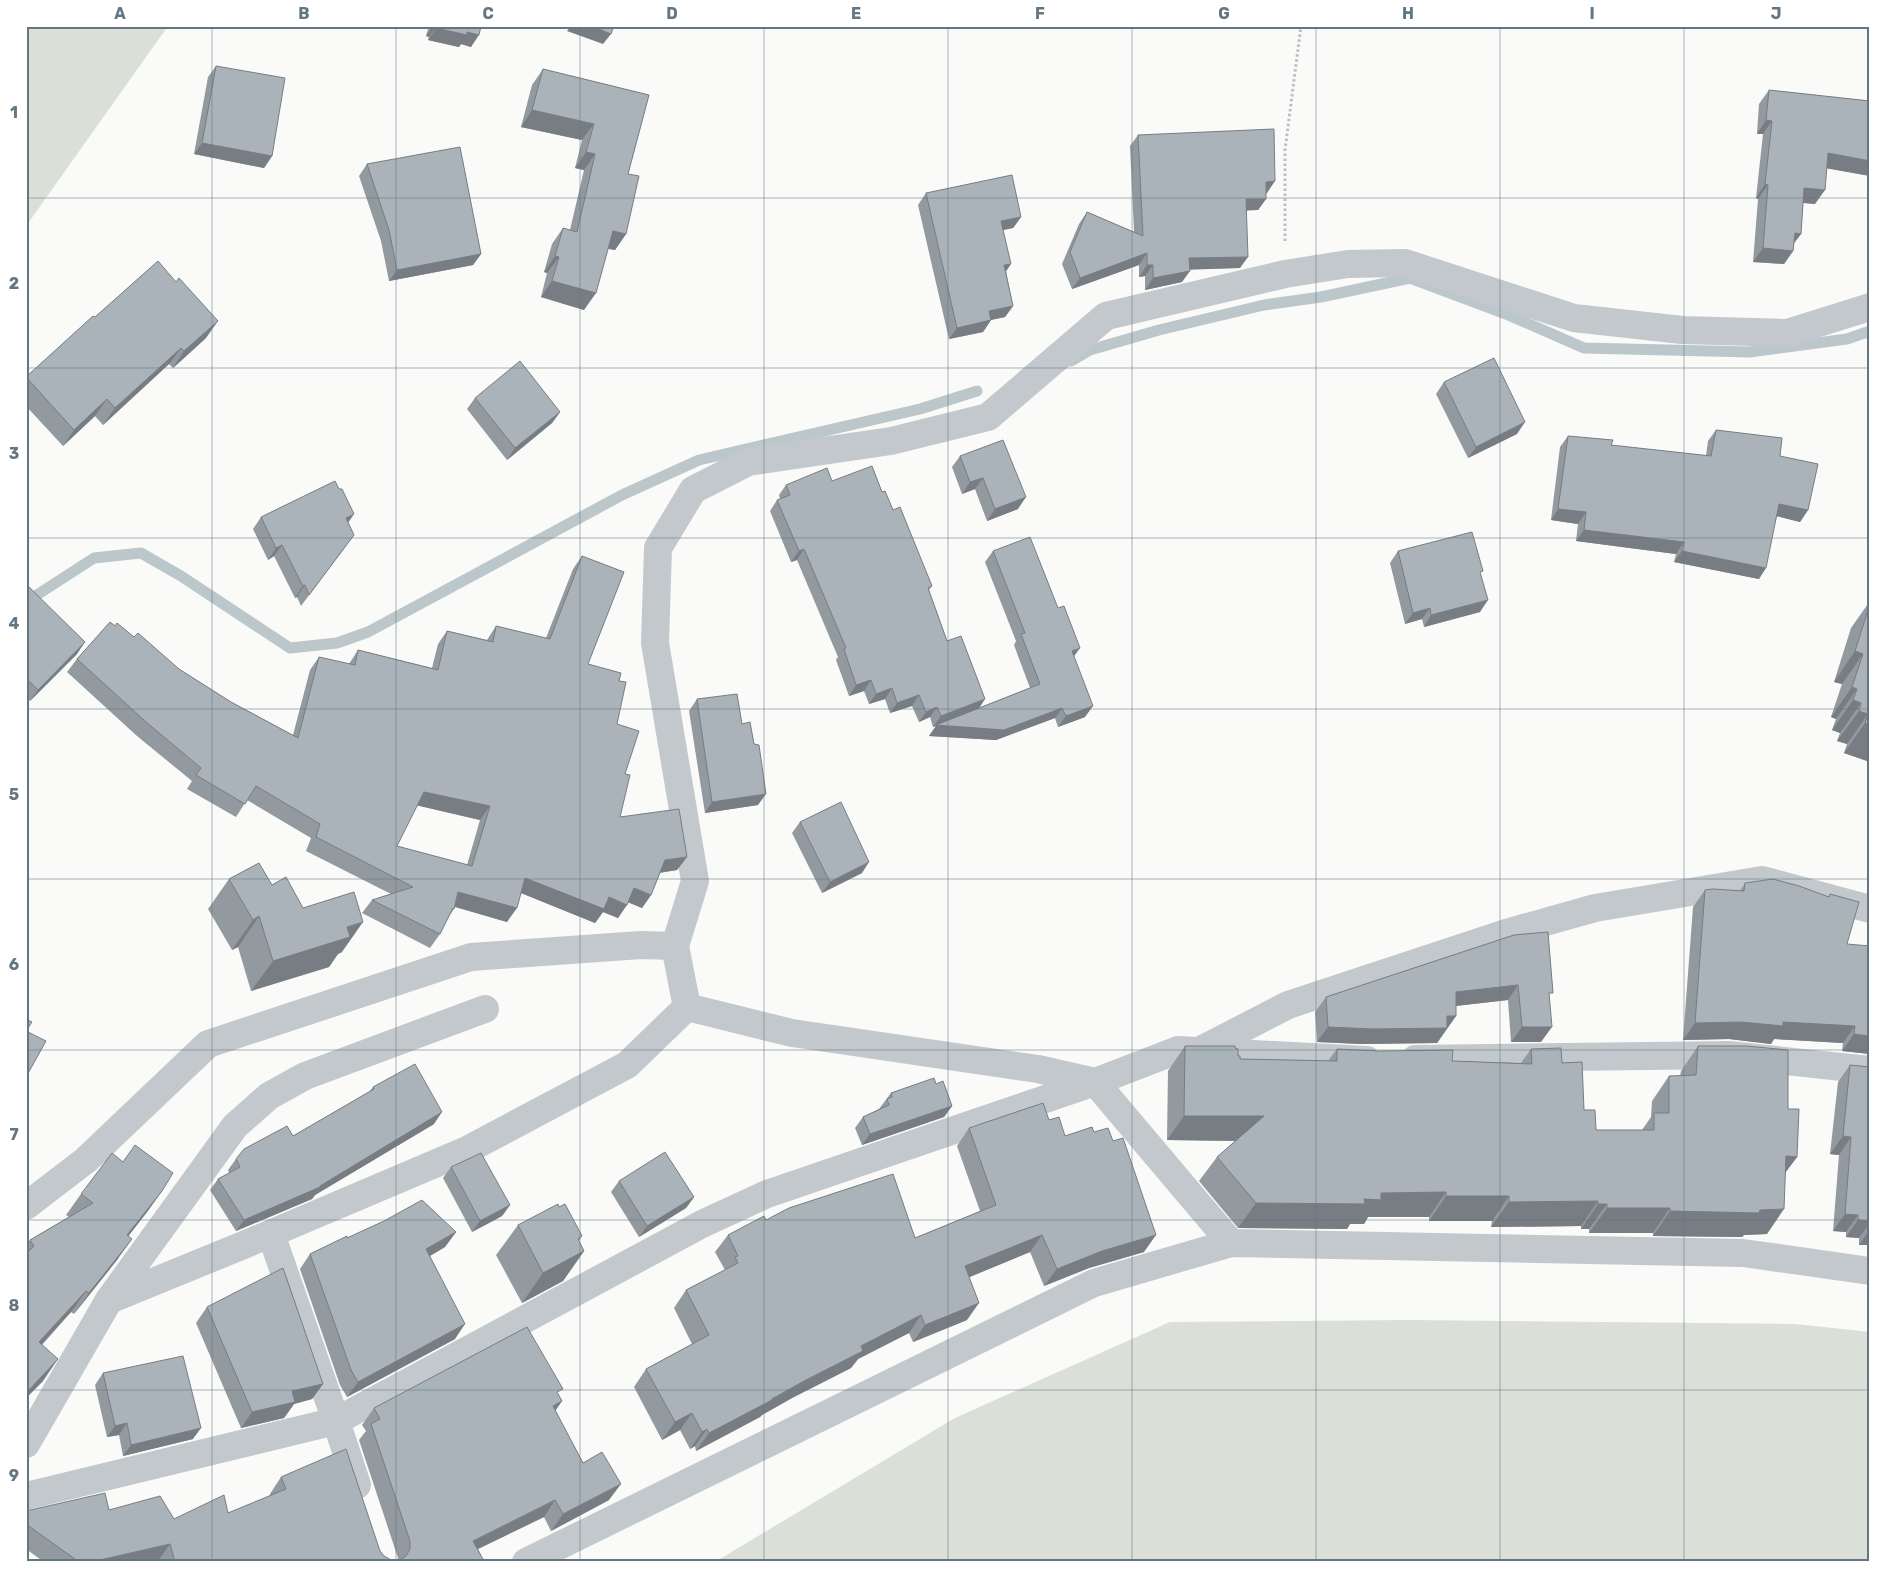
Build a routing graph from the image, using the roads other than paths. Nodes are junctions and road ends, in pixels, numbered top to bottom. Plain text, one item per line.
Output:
1 (1870, 307) edge
2 (1870, 909) edge
3 (675, 946) junction
4 (687, 1007) junction
5 (485, 1008) dead end
6 (1199, 1051) junction
7 (1870, 1070) edge
8 (1095, 1082) junction
9 (26, 1206) edge
10 (271, 1234) junction
11 (1231, 1243) junction
12 (1870, 1271) edge
13 (109, 1300) junction
14 (336, 1421) junction
15 (26, 1444) edge
16 (26, 1496) edge
17 (364, 1505) edge
18 (526, 1562) edge

1 - 3 street
2 - 6 street
3 - 4 street
3 - 9 street
4 - 8 street
4 - 10 street
5 - 13 street
6 - 7 street
6 - 8 street
8 - 11 street
8 - 14 street
10 - 13 street
10 - 14 street
11 - 12 street
11 - 18 street
13 - 15 street
14 - 16 street
14 - 17 street

